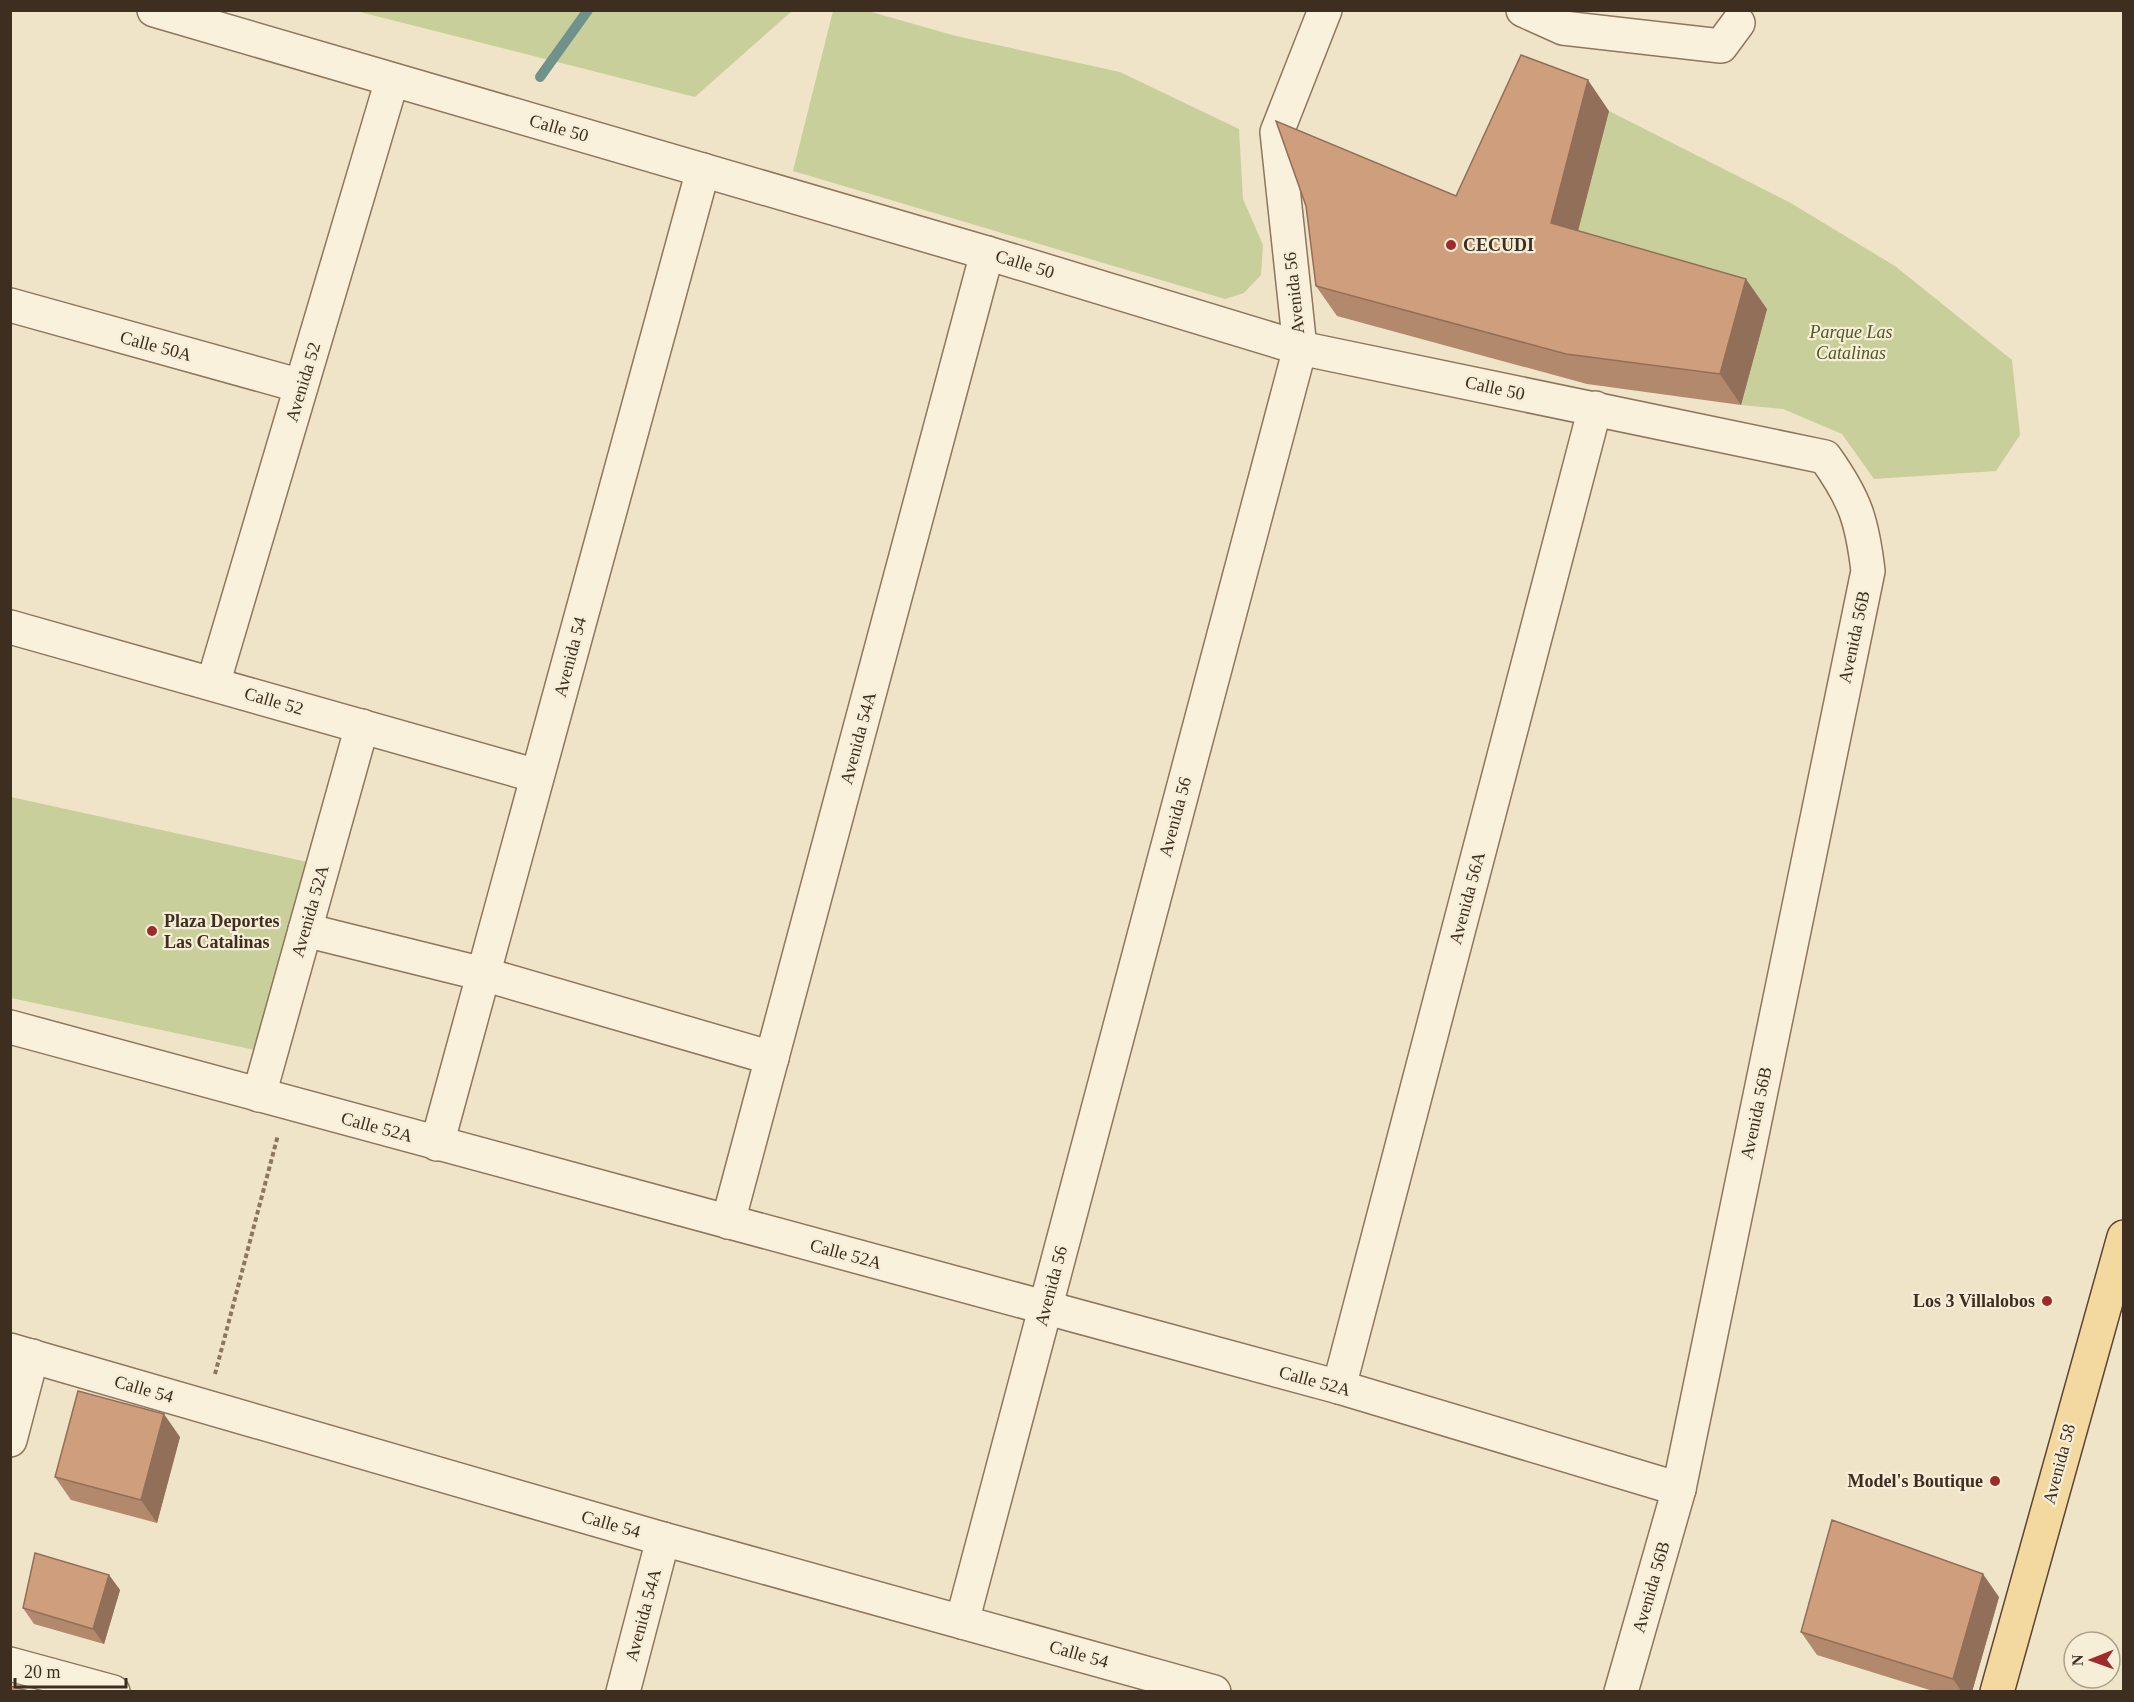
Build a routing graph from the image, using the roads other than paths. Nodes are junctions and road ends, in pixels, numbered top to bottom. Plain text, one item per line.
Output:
1 (154, 10) edge
2 (1325, 10) edge
3 (1523, 10) edge
4 (1738, 23) dead end
5 (392, 80) junction
6 (703, 170) junction
7 (987, 253) junction
8 (10, 306) edge
9 (1300, 348) junction
10 (301, 386) junction
11 (1595, 408) junction
12 (1863, 531) joint
13 (10, 627) edge
14 (213, 684) junction
15 (362, 726) junction
16 (537, 776) junction
17 (305, 930) junction
18 (483, 974) junction
19 (10, 1027) edge
20 (772, 1058) junction
21 (273, 1099) junction
22 (437, 1144) junction
23 (728, 1222) junction
24 (2124, 1238) edge
25 (1045, 1308) junction
26 (21, 1353) edge
27 (1339, 1387) junction
28 (10, 1440) edge
29 (1679, 1489) junction
30 (663, 1539) junction
31 (962, 1622) junction
32 (10, 1664) edge
33 (113, 1692) edge
34 (623, 1692) edge
35 (1214, 1692) edge
36 (1621, 1692) edge
37 (1997, 1692) edge

1 - 5 street, Calle 50
2 - 9 street, Avenida 56
3 - 4 street
5 - 6 street, Calle 50
5 - 10 street, Avenida 52
6 - 7 street, Calle 50
6 - 16 street, Avenida 54
7 - 9 street, Calle 50
7 - 20 street, Avenida 54A
8 - 10 street, Calle 50A
9 - 11 street, Calle 50
9 - 25 street, Avenida 56
10 - 14 street, Avenida 52
11 - 12 street, Calle 50
11 - 27 street, Avenida 56A
12 - 29 street, Avenida 56B
13 - 14 street, Calle 52
14 - 15 street, Calle 52
15 - 16 street, Calle 52
15 - 17 street, Avenida 52A
16 - 18 street, Avenida 54
17 - 18 street
17 - 21 street, Avenida 52A
18 - 20 street
18 - 22 street, Avenida 54
19 - 21 street, Calle 52A
20 - 23 street, Avenida 54A
21 - 22 street, Calle 52A
22 - 23 street, Calle 52A
23 - 25 street, Calle 52A
24 - 37 main road, Avenida 58
25 - 27 street, Calle 52A
25 - 31 street, Avenida 56
26 - 28 street
26 - 30 street, Calle 54
27 - 29 street, Calle 52A
29 - 36 street, Avenida 56B
30 - 31 street, Calle 54
30 - 34 street, Avenida 54A
31 - 35 street, Calle 54
32 - 33 street

